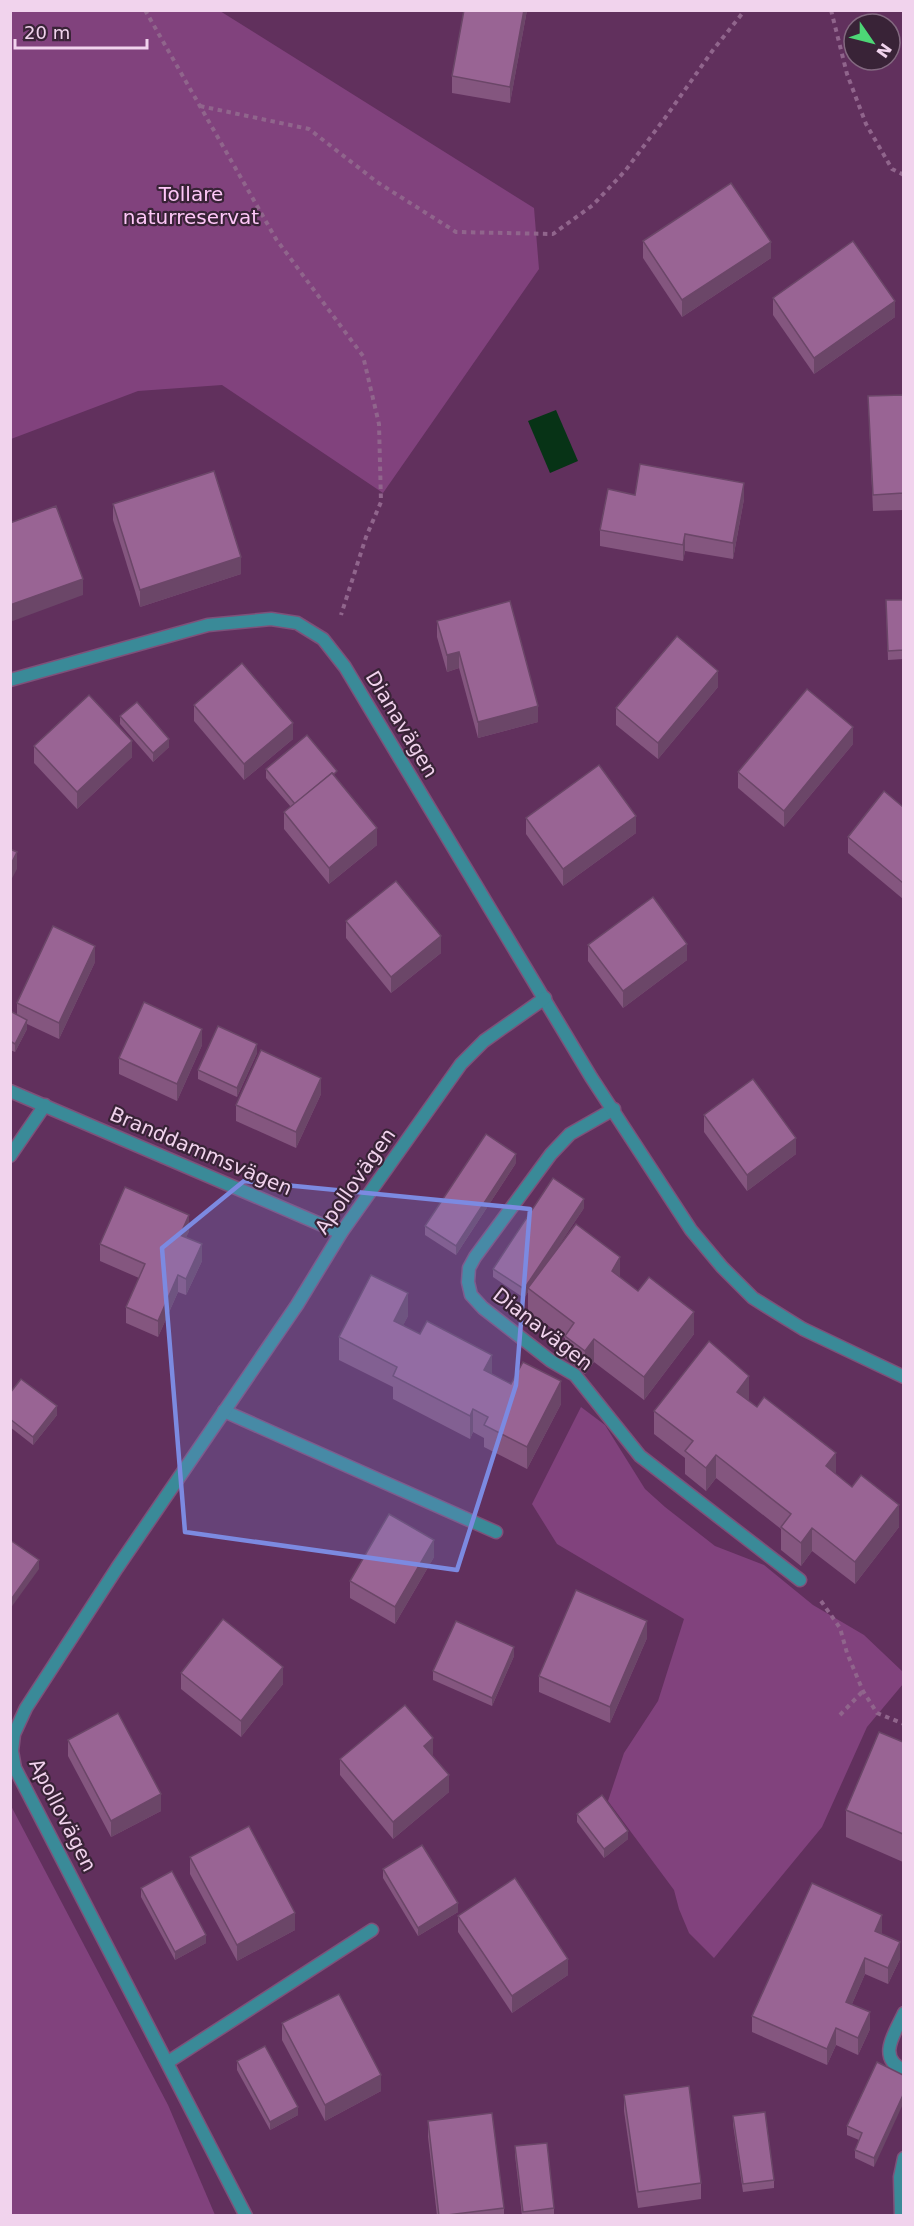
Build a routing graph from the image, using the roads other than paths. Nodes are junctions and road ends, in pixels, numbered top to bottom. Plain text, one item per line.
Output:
1 (10, 680) edge
2 (545, 998) junction
3 (10, 1091) edge
4 (45, 1105) junction
5 (614, 1109) junction
6 (10, 1156) edge
7 (341, 1233) junction
8 (903, 1377) edge
9 (224, 1411) junction
10 (496, 1532) dead end
11 (800, 1580) road end
12 (372, 1930) dead end
13 (903, 2013) edge
14 (168, 2062) junction
15 (903, 2070) edge
16 (903, 2158) edge
17 (246, 2216) edge
18 (902, 2216) edge

1 - 2 street, Dianavägen
2 - 5 street, Dianavägen
2 - 7 street, Apollovägen
3 - 4 street, Branddammsvägen
4 - 6 street
4 - 7 street, Branddammsvägen
5 - 8 street, Dianavägen
5 - 11 street, Dianavägen
7 - 9 street, Apollovägen
9 - 10 street
9 - 14 street, Apollovägen
12 - 14 street
13 - 15 street
14 - 17 street, Apollovägen
16 - 18 street

